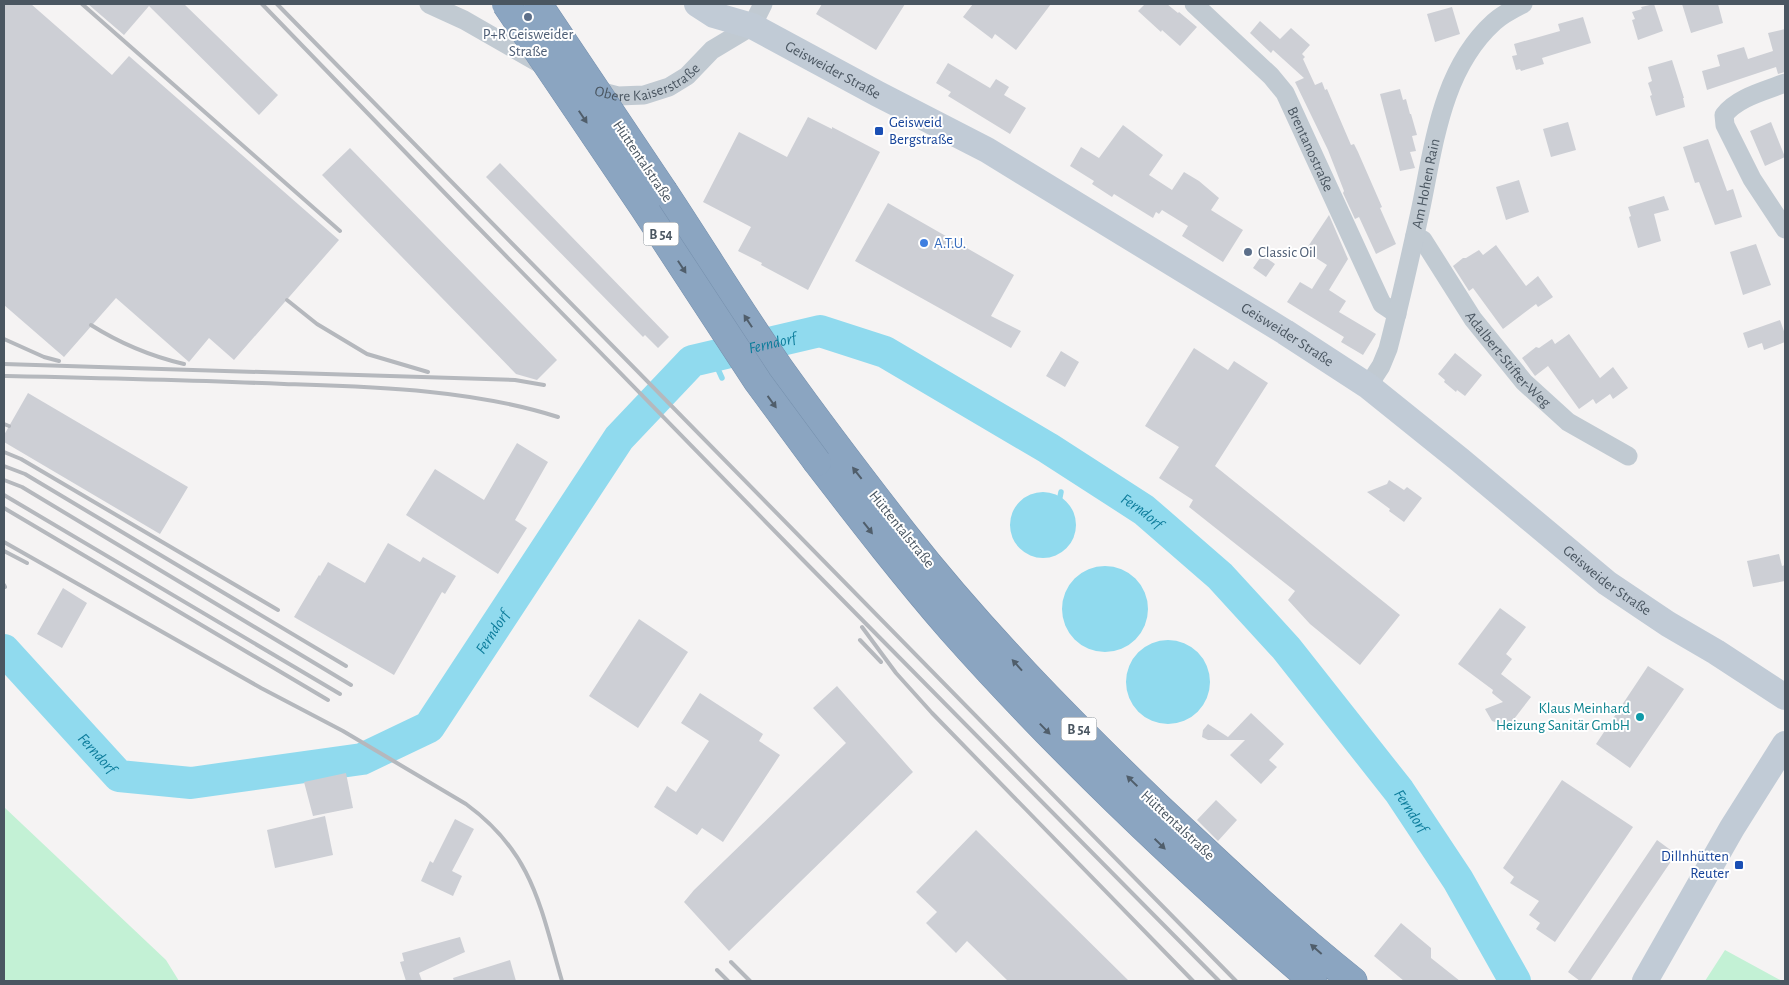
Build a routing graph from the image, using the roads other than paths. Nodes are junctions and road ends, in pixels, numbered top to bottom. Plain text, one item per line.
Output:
1 (429, 4) edge
2 (506, 4) edge
3 (538, 4) edge
4 (697, 4) edge
5 (731, 4) edge
6 (1194, 4) edge
7 (1523, 4) edge
8 (757, 15) edge
9 (1785, 83) edge
10 (1785, 229) edge
11 (1415, 236) junction
12 (1397, 314) junction
13 (1368, 386) junction
14 (827, 454) junction
15 (1628, 456) dead end
16 (1785, 697) edge
17 (1785, 744) edge
18 (1313, 981) edge
19 (1353, 981) edge
20 (1645, 981) edge

1 - 8 street, Obere Kaiserstraße
2 -> 14 highway, Hüttentalstraße / B 54, bridge
14 -> 3 highway, Hüttentalstraße / B 54, bridge
4 - 8 main road, Geisweider Straße
5 - 8 main road, Geisweider Straße
6 - 12 street, Brentanostraße
7 - 11 street, Am Hohen Rain
8 - 13 main road, Geisweider Straße
9 - 10 street
11 - 12 street, Am Hohen Rain
11 - 15 street, Adalbert-Stifter-Weg
12 - 13 street, Am Hohen Rain
13 - 16 main road, Geisweider Straße
14 -> 18 highway, Hüttentalstraße / B 54
19 -> 14 highway, Hüttentalstraße / B 54
17 - 20 main road

